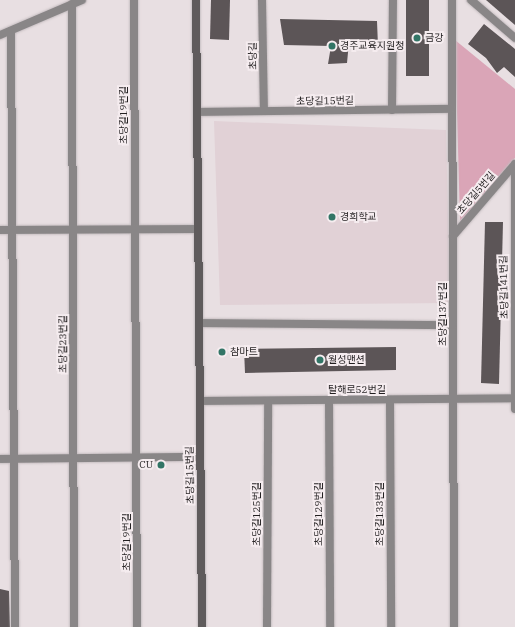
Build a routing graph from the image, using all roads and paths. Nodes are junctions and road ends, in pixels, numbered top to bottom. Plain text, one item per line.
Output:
1 (82, 0) edge
2 (134, 0) edge
3 (196, 0) edge
4 (262, 0) edge
5 (393, 0) edge
6 (452, 0) edge
7 (471, 0) edge
8 (72, 4) junction
9 (11, 31) junction
10 (0, 35) edge
11 (515, 38) edge
12 (392, 110) junction
13 (452, 110) junction
14 (197, 112) junction
15 (264, 112) junction
16 (515, 164) edge
17 (73, 229) junction
18 (198, 229) junction
19 (0, 230) edge
20 (13, 230) junction
21 (135, 230) junction
22 (453, 236) junction
23 (199, 323) junction
24 (453, 325) junction
25 (454, 398) junction
26 (515, 398) edge
27 (329, 400) junction
28 (390, 400) junction
29 (200, 401) junction
30 (268, 401) junction
31 (515, 409) edge
32 (200, 457) junction
33 (14, 458) junction
34 (74, 458) junction
35 (136, 458) junction
36 (0, 459) edge
37 (15, 627) edge
38 (74, 627) edge
39 (137, 627) edge
40 (202, 627) edge
41 (267, 627) edge
42 (330, 627) edge
43 (391, 627) edge
44 (454, 627) edge

1 - 8 street
2 - 21 street, 초당길19번길
3 - 14 street, 초당길15번길
4 - 15 street, 초당길
5 - 12 street
6 - 13 street, 초당길137번길
7 - 11 street
8 - 9 street
8 - 17 street, 초당길23번길
9 - 10 street
9 - 20 street
12 - 13 street, 초당길15번길
12 - 15 street, 초당길15번길
13 - 22 street, 초당길137번길
14 - 15 street, 초당길15번길
14 - 18 street, 초당길15번길
16 - 22 street, 초당길5번길
16 - 26 street, 초당길141번길
17 - 20 street
17 - 21 street
17 - 34 street, 초당길23번길
18 - 21 street
18 - 23 street, 초당길15번길
19 - 20 street
20 - 33 street
21 - 35 street, 초당길19번길
22 - 24 street, 초당길137번길
23 - 24 street
23 - 29 street, 초당길15번길
24 - 25 street, 초당길137번길
25 - 26 street, 탈해로52번길
25 - 28 street, 탈해로52번길
25 - 44 street, 초당길137번길
26 - 31 street, 초당길141번길
27 - 28 street, 탈해로52번길
27 - 30 street, 탈해로52번길
27 - 42 street, 초당길129번길
28 - 43 street, 초당길133번길
29 - 30 street, 탈해로52번길
29 - 32 street, 초당길15번길
30 - 41 street, 초당길125번길
32 - 35 street
32 - 40 street, 초당길15번길
33 - 34 street
33 - 36 street
33 - 37 street
34 - 35 street
34 - 38 street, 초당길23번길
35 - 39 street, 초당길19번길

